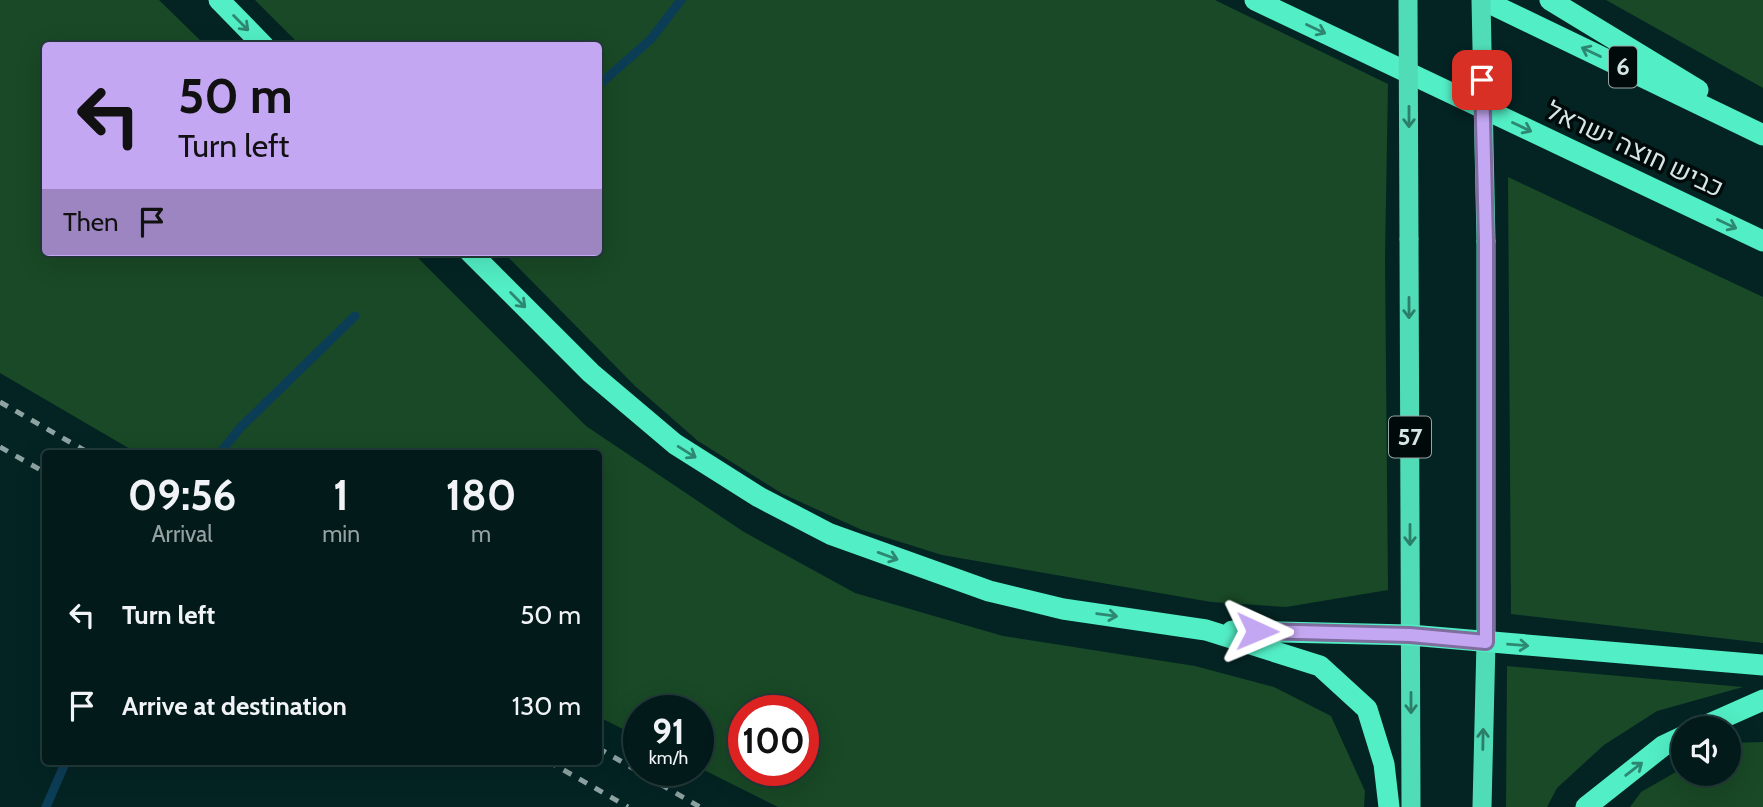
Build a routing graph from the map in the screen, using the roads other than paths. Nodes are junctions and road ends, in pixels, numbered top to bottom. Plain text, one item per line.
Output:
1 (219, 0) edge
2 (1255, 0) edge
3 (1408, 0) edge
4 (1482, 0) edge
5 (1550, 0) edge
6 (260, 42) edge
7 (1763, 132) edge
8 (1763, 241) edge
9 (474, 256) edge
10 (1206, 630) junction
11 (1410, 635) junction
12 (1486, 642) junction
13 (1763, 665) edge
14 (1763, 700) edge
15 (1727, 716) edge
16 (1671, 742) edge
17 (1388, 807) edge
18 (1411, 807) edge
19 (1482, 807) edge
20 (1586, 807) edge

1 -> 6 highway
2 -> 8 highway, כביש חוצה ישראל
3 -> 11 highway, 57, bridge
7 -> 4 highway, 6
4 - 12 highway, bridge
5 - 7 highway
9 -> 10 highway
10 - 11 highway
10 - 17 highway
11 - 12 highway
11 -> 18 highway, 57
12 -> 13 highway
19 -> 12 highway
14 - 15 highway
20 -> 16 highway

